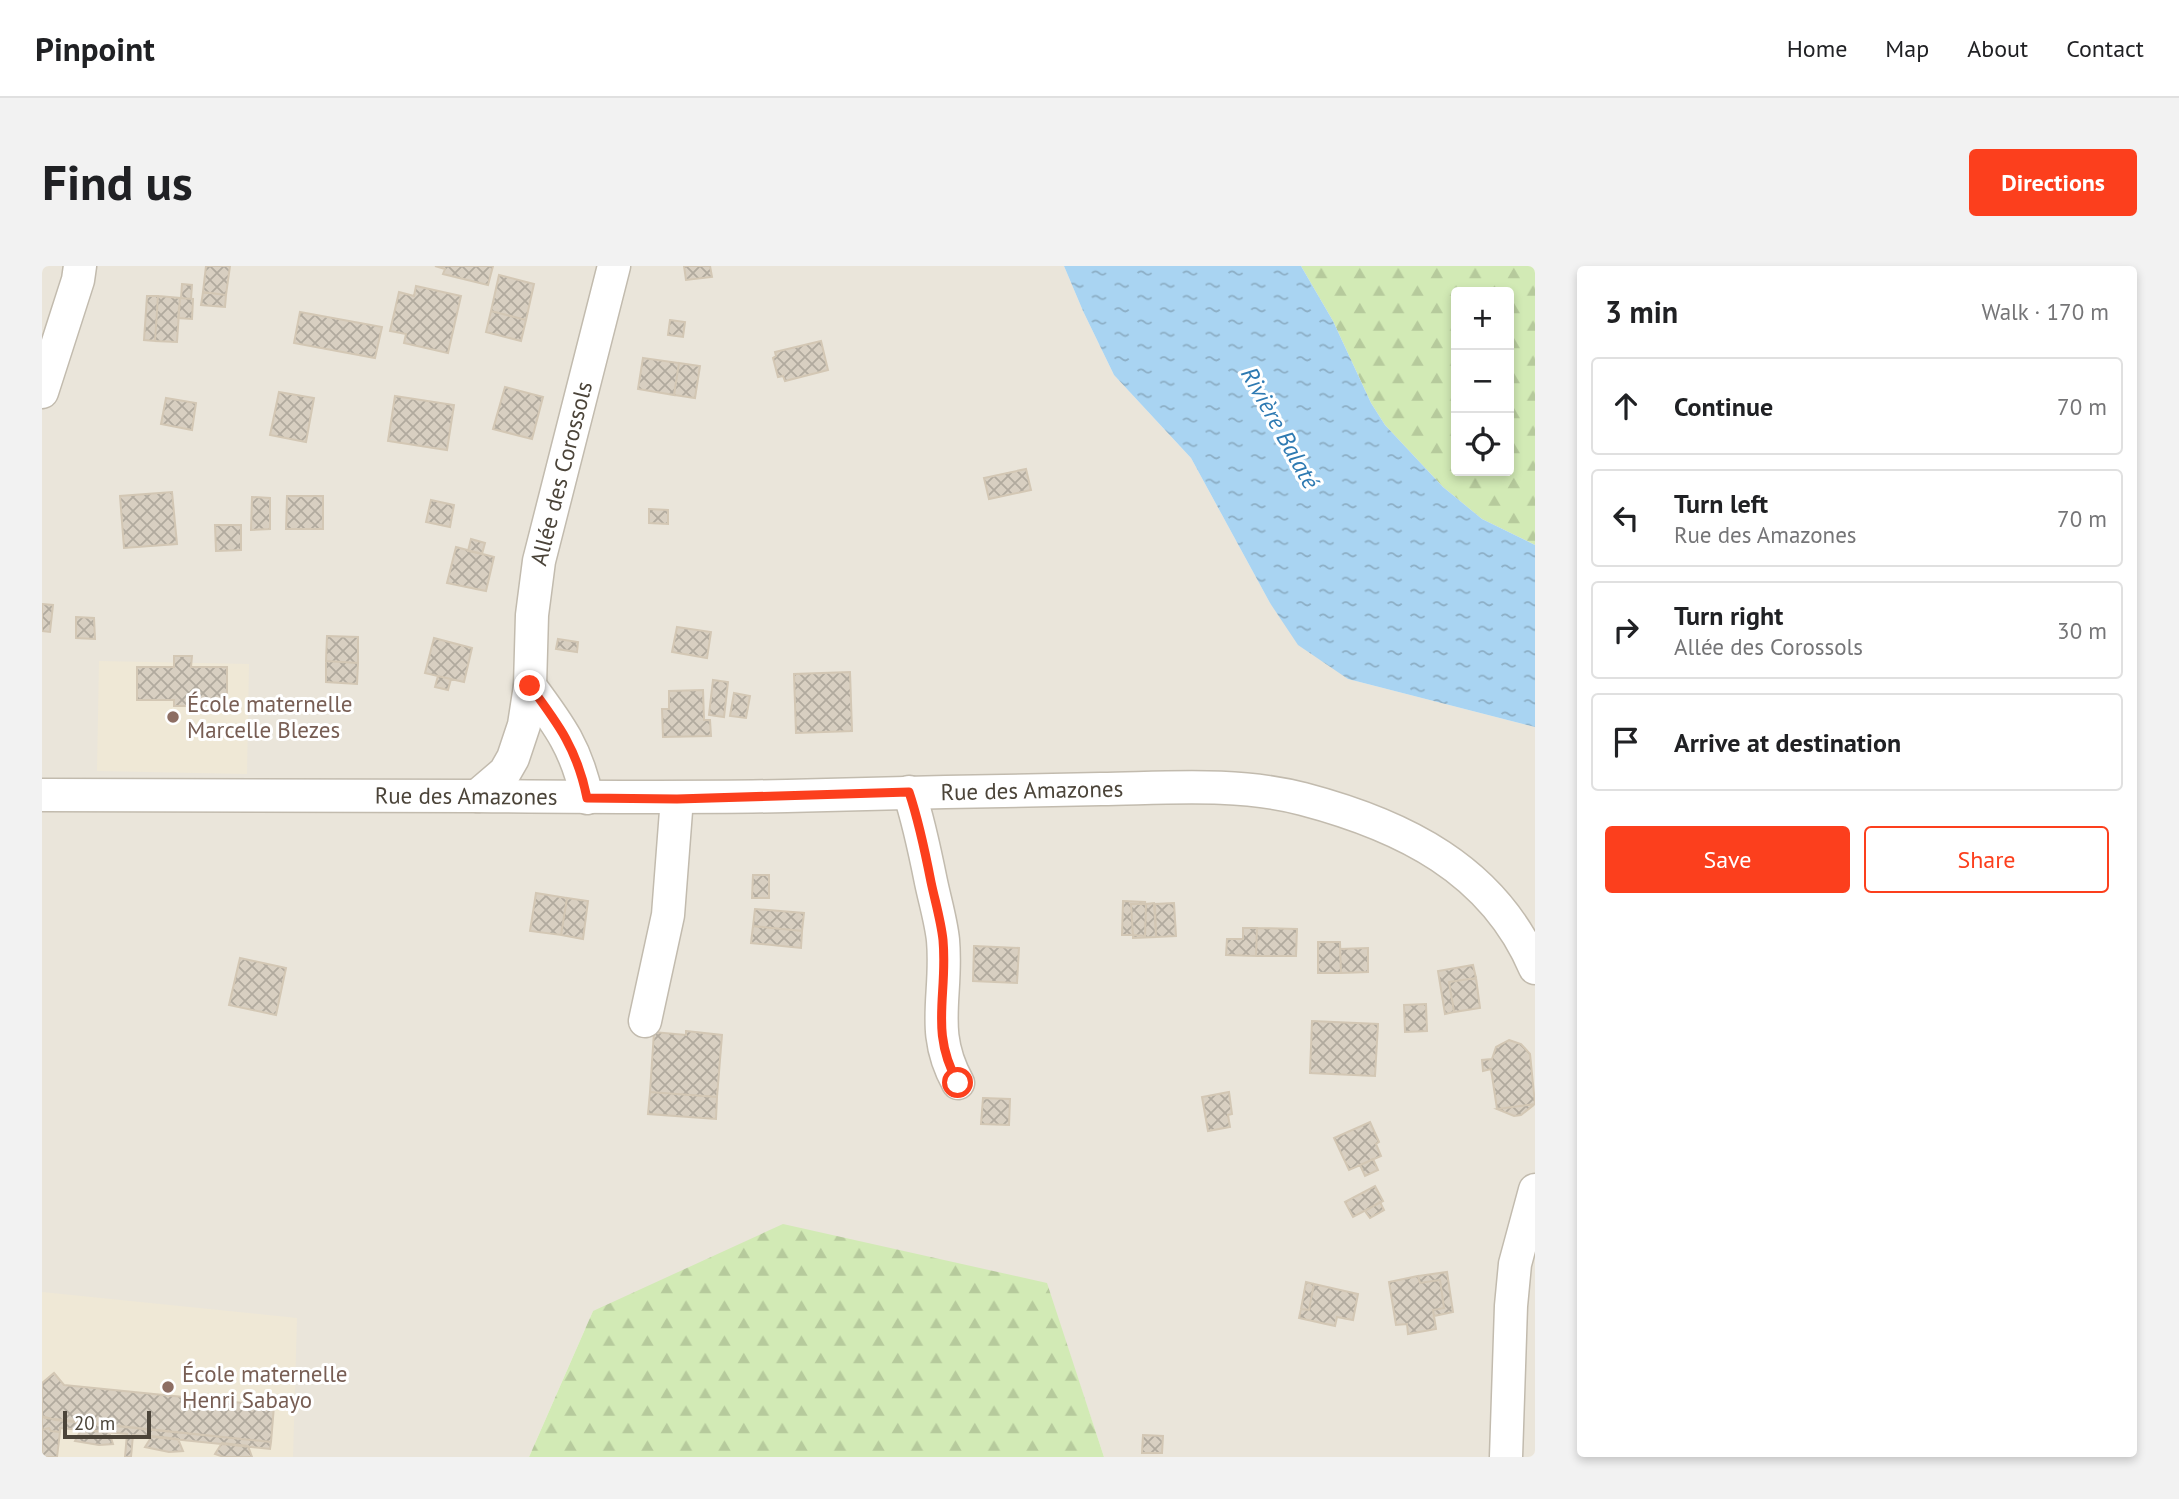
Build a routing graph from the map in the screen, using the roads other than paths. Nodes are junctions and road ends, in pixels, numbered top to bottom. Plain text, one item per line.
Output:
1 (80, 266) edge
2 (614, 266) edge
3 (42, 392) edge
4 (530, 686) junction
5 (909, 792) junction
6 (42, 794) edge
7 (477, 796) junction
8 (587, 798) junction
9 (677, 799) junction
10 (1535, 968) edge
11 (645, 1021) dead end
12 (958, 1083) dead end
13 (1535, 1190) edge
14 (1506, 1457) edge

1 - 3 street
2 - 4 street, Allée des Corossols
4 - 7 street, Allée des Corossols
4 - 8 street
5 - 9 street, Rue des Amazones
5 - 10 street, Rue des Amazones
5 - 12 street
6 - 7 street, Rue des Amazones
7 - 8 street, Rue des Amazones
8 - 9 street, Rue des Amazones
9 - 11 street
13 - 14 street

